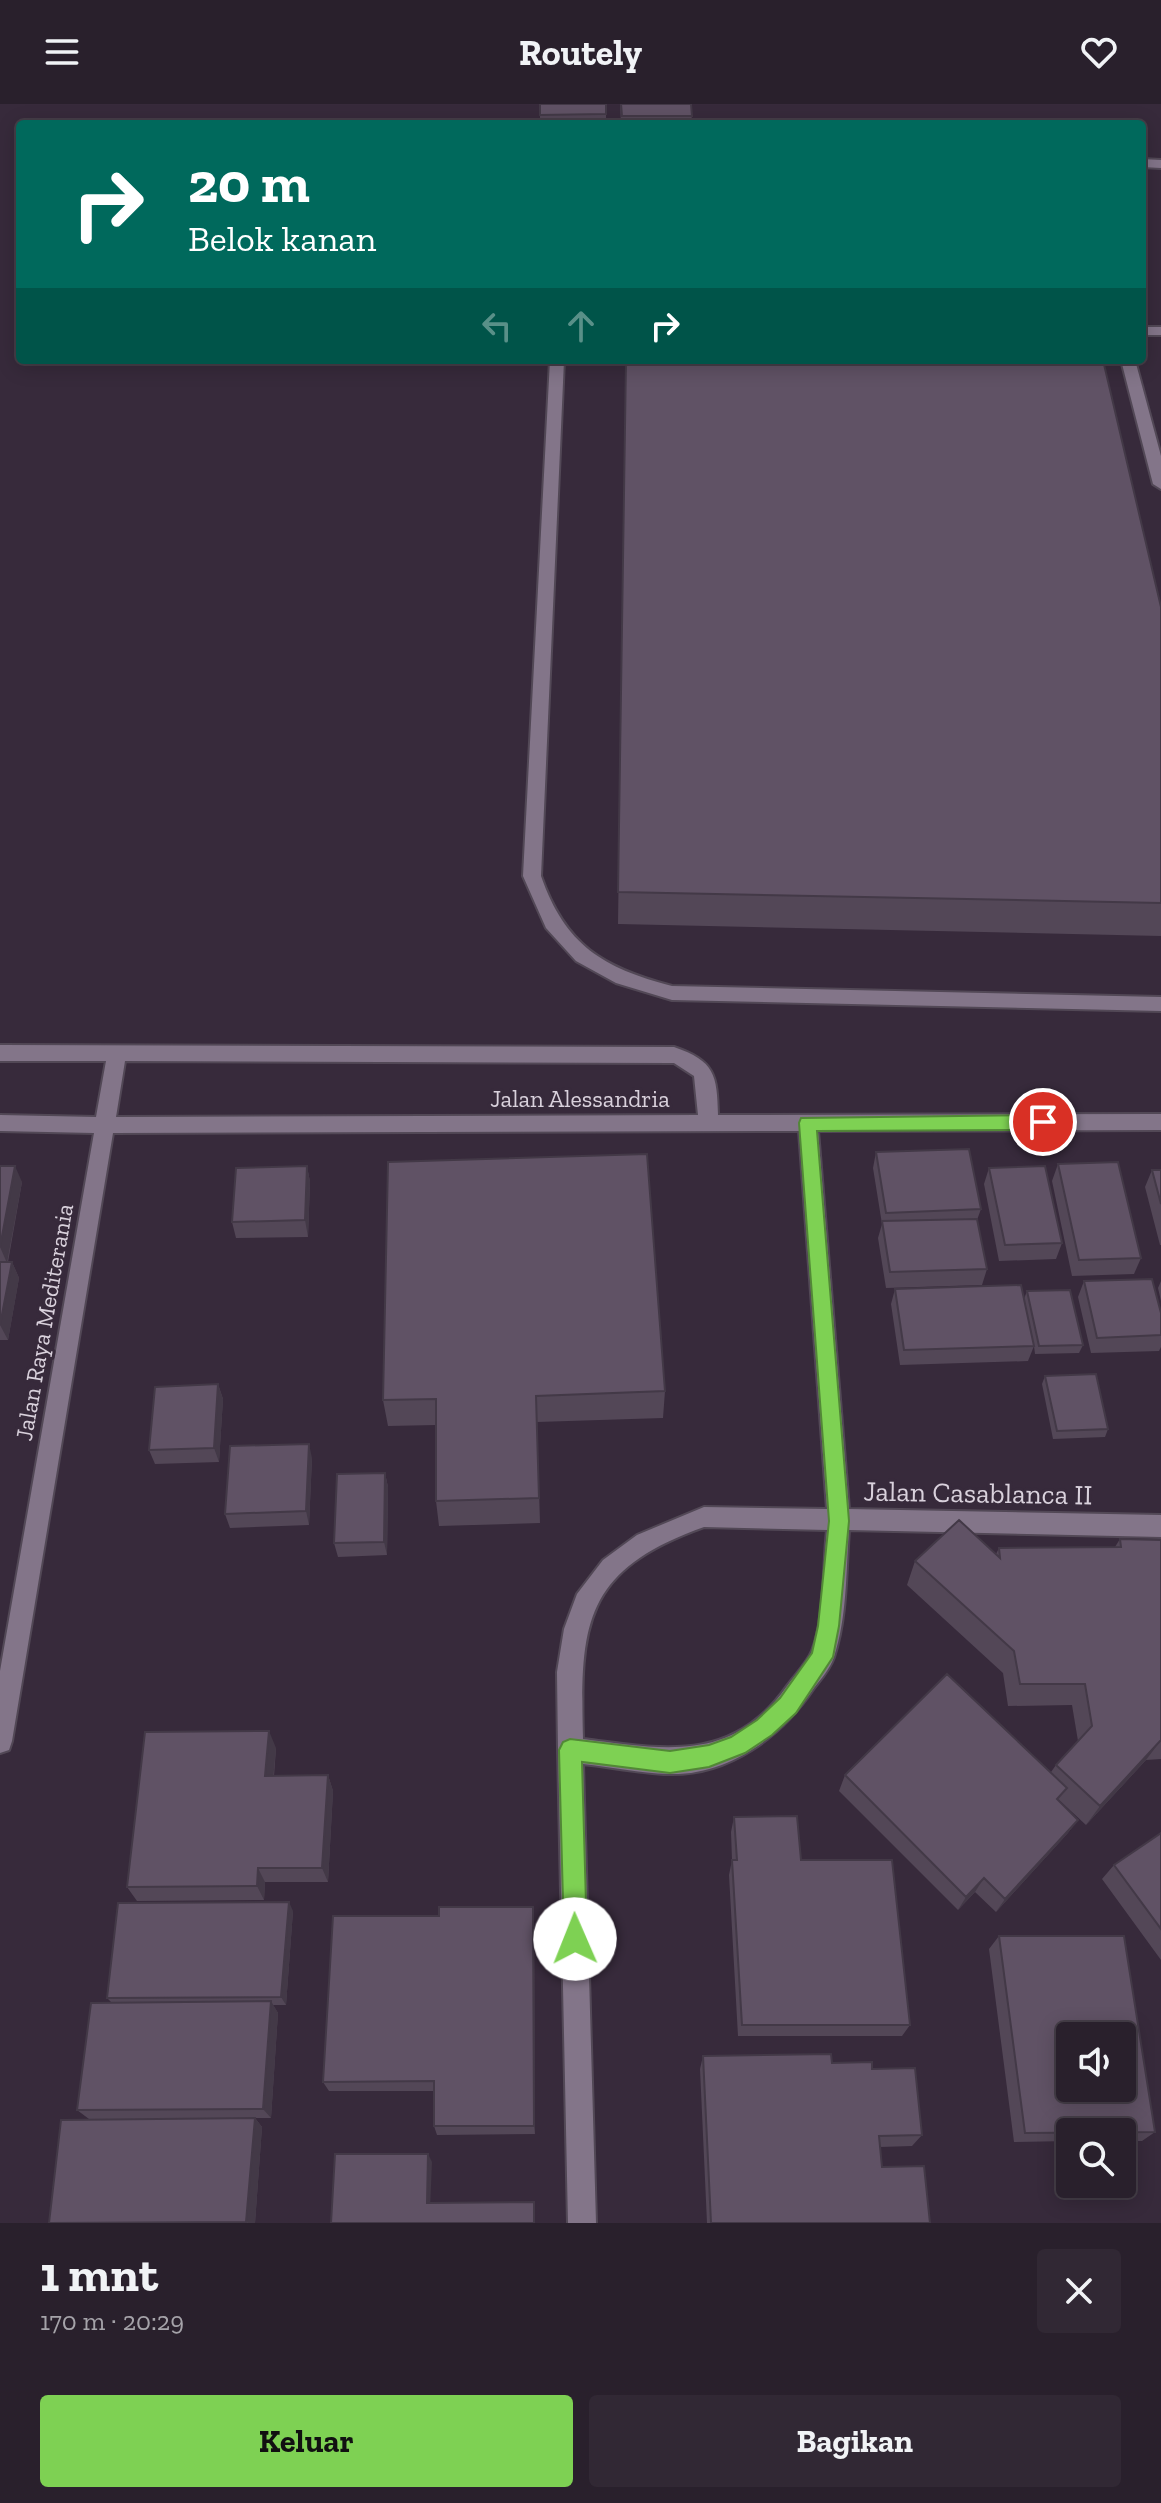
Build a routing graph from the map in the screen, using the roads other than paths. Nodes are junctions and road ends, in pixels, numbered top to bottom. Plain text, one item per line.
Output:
1 (557, 364) edge
2 (1129, 364) edge
3 (1161, 484) edge
4 (1161, 1004) edge
5 (0, 1053) edge
6 (117, 1053) junction
7 (1161, 1122) edge
8 (0, 1123) edge
9 (808, 1123) junction
10 (708, 1124) junction
11 (104, 1125) junction
12 (839, 1521) junction
13 (1161, 1526) edge
14 (0, 1741) edge
15 (570, 1750) junction
16 (582, 2223) edge

1 - 4 street
2 - 3 street
5 - 6 street
6 - 10 street
6 - 11 street, Jalan Raya Mediterania
7 - 9 street, Jalan Alessandria
8 - 11 street, Jalan Alessandria
9 - 10 street, Jalan Alessandria
9 - 12 street
10 - 11 street, Jalan Alessandria
11 - 14 street, Jalan Raya Mediterania
12 - 13 street, Jalan Casablanca II
12 - 15 street
12 - 15 street, Jalan Casablanca II
15 - 16 street, Jalan Casablanca II

